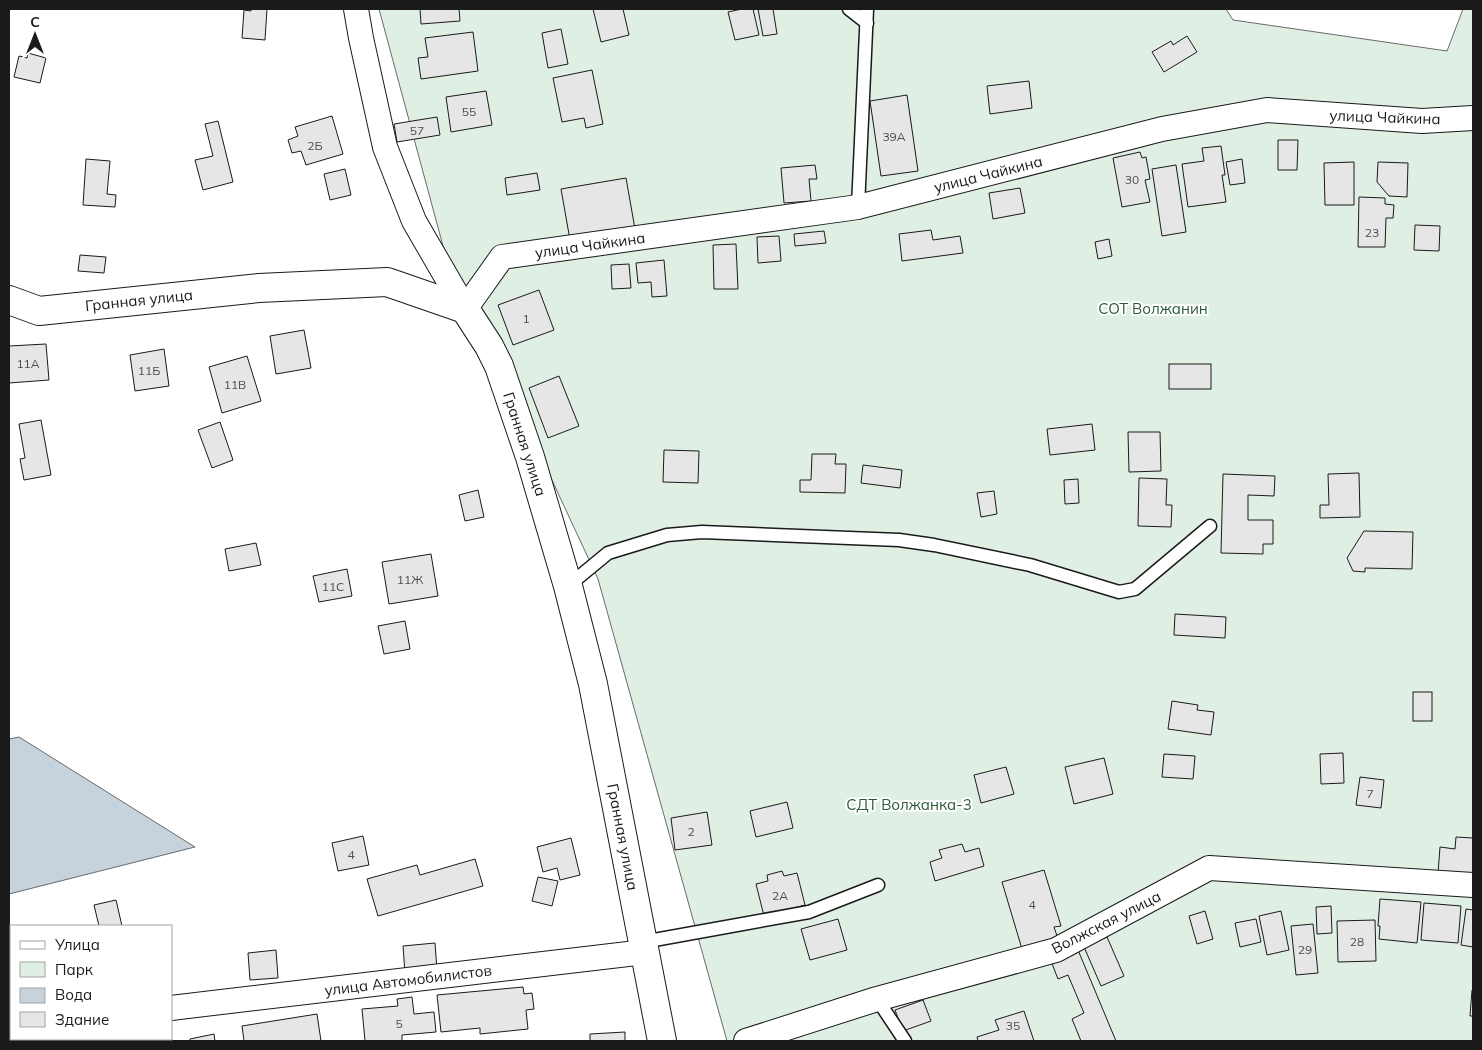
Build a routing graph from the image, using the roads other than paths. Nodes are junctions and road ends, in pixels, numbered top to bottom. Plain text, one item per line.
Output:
1 (356, 9) edge
2 (849, 9) edge
3 (867, 9) edge
4 (867, 23) junction
5 (1473, 118) edge
6 (858, 207) junction
7 (9, 300) edge
8 (465, 309) junction
9 (1210, 526) dead end
10 (568, 586) junction
11 (1473, 885) edge
12 (878, 886) dead end
13 (644, 947) junction
14 (877, 999) junction
15 (172, 1008) edge
16 (662, 1041) edge
17 (746, 1041) edge
18 (905, 1041) edge

1 - 8 street
2 - 4 lane
3 - 4 lane
4 - 6 lane
5 - 6 street, улица Чайкина
6 - 8 street, улица Чайкина
7 - 8 street, Гранная улица
8 - 10 street, Гранная улица
9 - 10 lane
10 - 13 street, Гранная улица
11 - 14 street, Волжская улица
12 - 13 lane
13 - 15 street, улица Автомобилистов
13 - 16 street, Гранная улица
14 - 17 street, Волжская улица
14 - 18 lane

